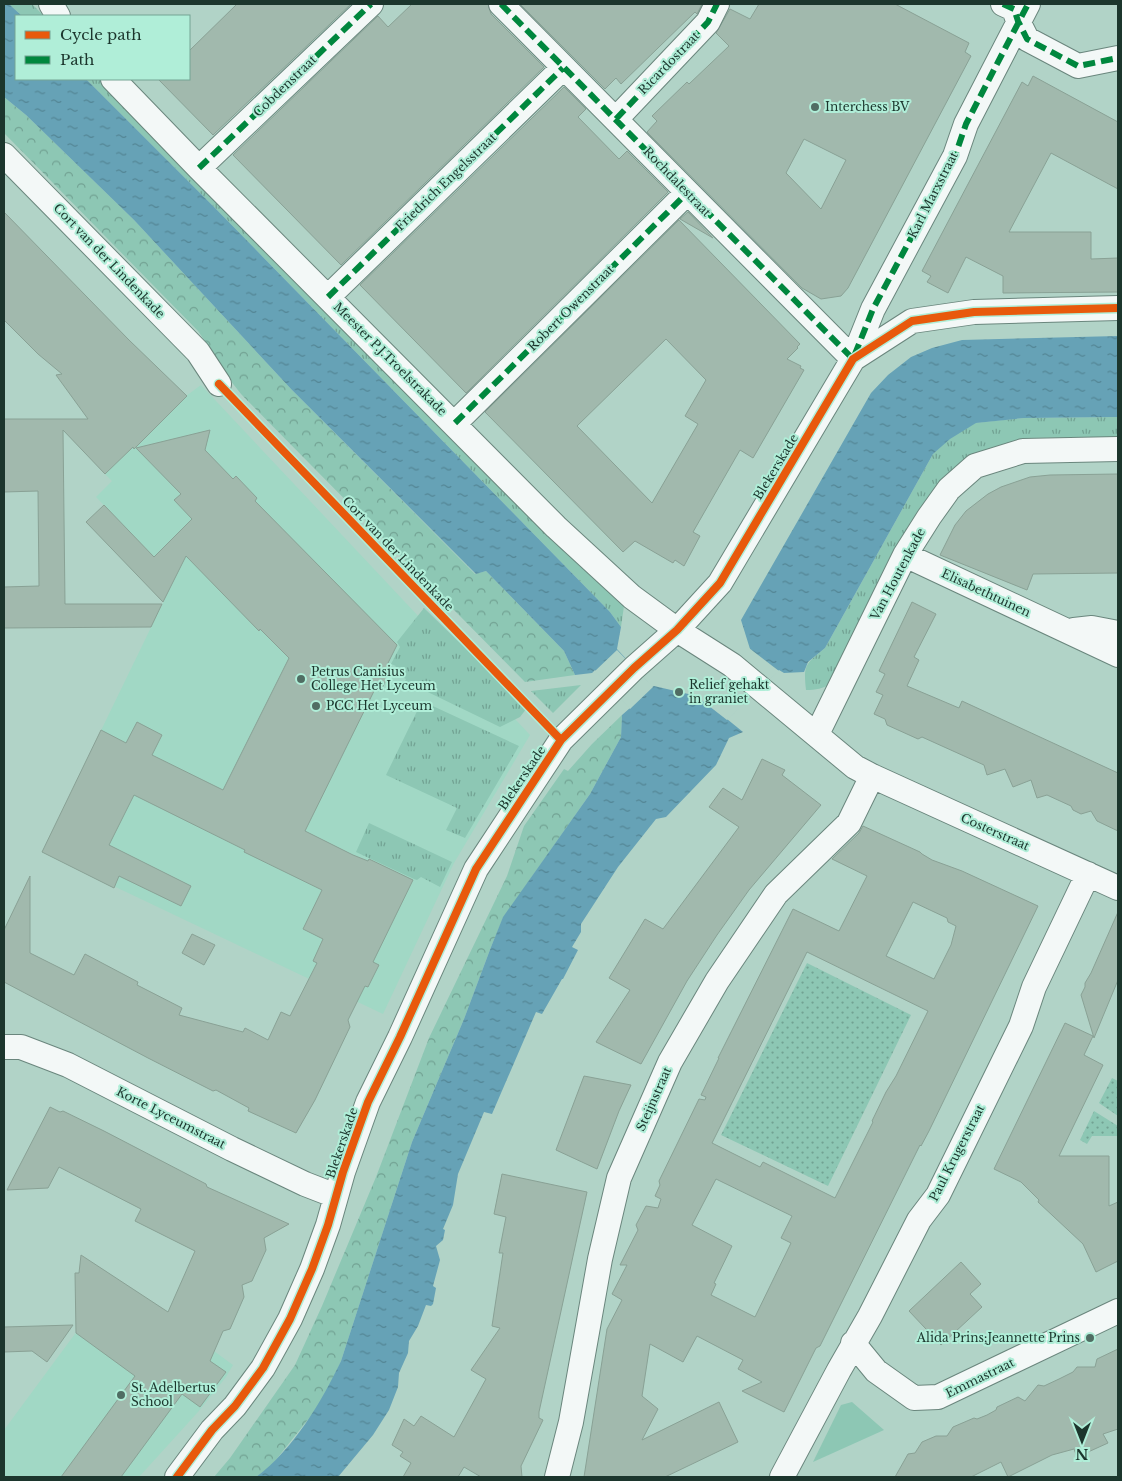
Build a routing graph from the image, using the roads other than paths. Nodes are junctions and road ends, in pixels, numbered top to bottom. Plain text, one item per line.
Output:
1 (51, 4) edge
2 (371, 4) edge
3 (501, 4) edge
4 (717, 4) edge
5 (1017, 10) edge
6 (57, 15) edge
7 (1118, 58) edge
8 (564, 68) junction
9 (114, 80) edge
10 (616, 119) junction
11 (4, 155) edge
12 (199, 168) junction
13 (687, 193) junction
14 (328, 297) junction
15 (1118, 308) edge
16 (854, 359) junction
17 (219, 384) dead end
18 (455, 423) junction
19 (1118, 449) edge
20 (905, 555) junction
21 (677, 630) junction
22 (1067, 631) junction
23 (1118, 633) edge
24 (1118, 655) edge
25 (817, 734) junction
26 (872, 776) junction
27 (1088, 874) junction
28 (1118, 888) edge
29 (4, 1047) edge
30 (336, 1196) junction
31 (1118, 1311) edge
32 (854, 1343) junction
33 (177, 1477) edge
34 (557, 1477) edge
35 (782, 1477) edge

1 - 6 street
2 - 12 street, Cobdenstraat
3 - 8 street, Rochdalestraat
4 - 10 street, Ricardostraat
5 - 7 street
5 - 16 street, Karl Marxstraat
8 - 10 street, Rochdalestraat
8 - 14 street, Friedrich Engelsstraat
9 - 12 street, Meester P.J.Troelstrakade
10 - 13 street, Rochdalestraat
11 - 17 street, Cort van der Lindenkade
12 - 14 street, Meester P.J.Troelstrakade
13 - 16 street, Rochdalestraat
13 - 18 street, Robert Owenstraat
14 - 18 street, Meester P.J.Troelstrakade
15 - 16 street, Blekerskade
16 - 21 street, Blekerskade
18 - 21 street, Meester P.J.Troelstrakade
19 - 20 street, Van Houtenkade
20 - 22 street, Elisabethtuinen
20 - 25 street, Van Houtenkade
21 - 25 street
21 - 30 street, Blekerskade
22 - 23 street
22 - 24 street, Elisabethtuinen
25 - 26 street
26 - 27 street, Costerstraat
26 - 34 street, Steijnstraat
27 - 28 street, Costerstraat
27 - 32 street, Paul Krugerstraat
29 - 30 street, Korte Lyceumstraat
30 - 33 street, Blekerskade
31 - 32 street, Emmastraat
32 - 35 street, Paul Krugerstraat

